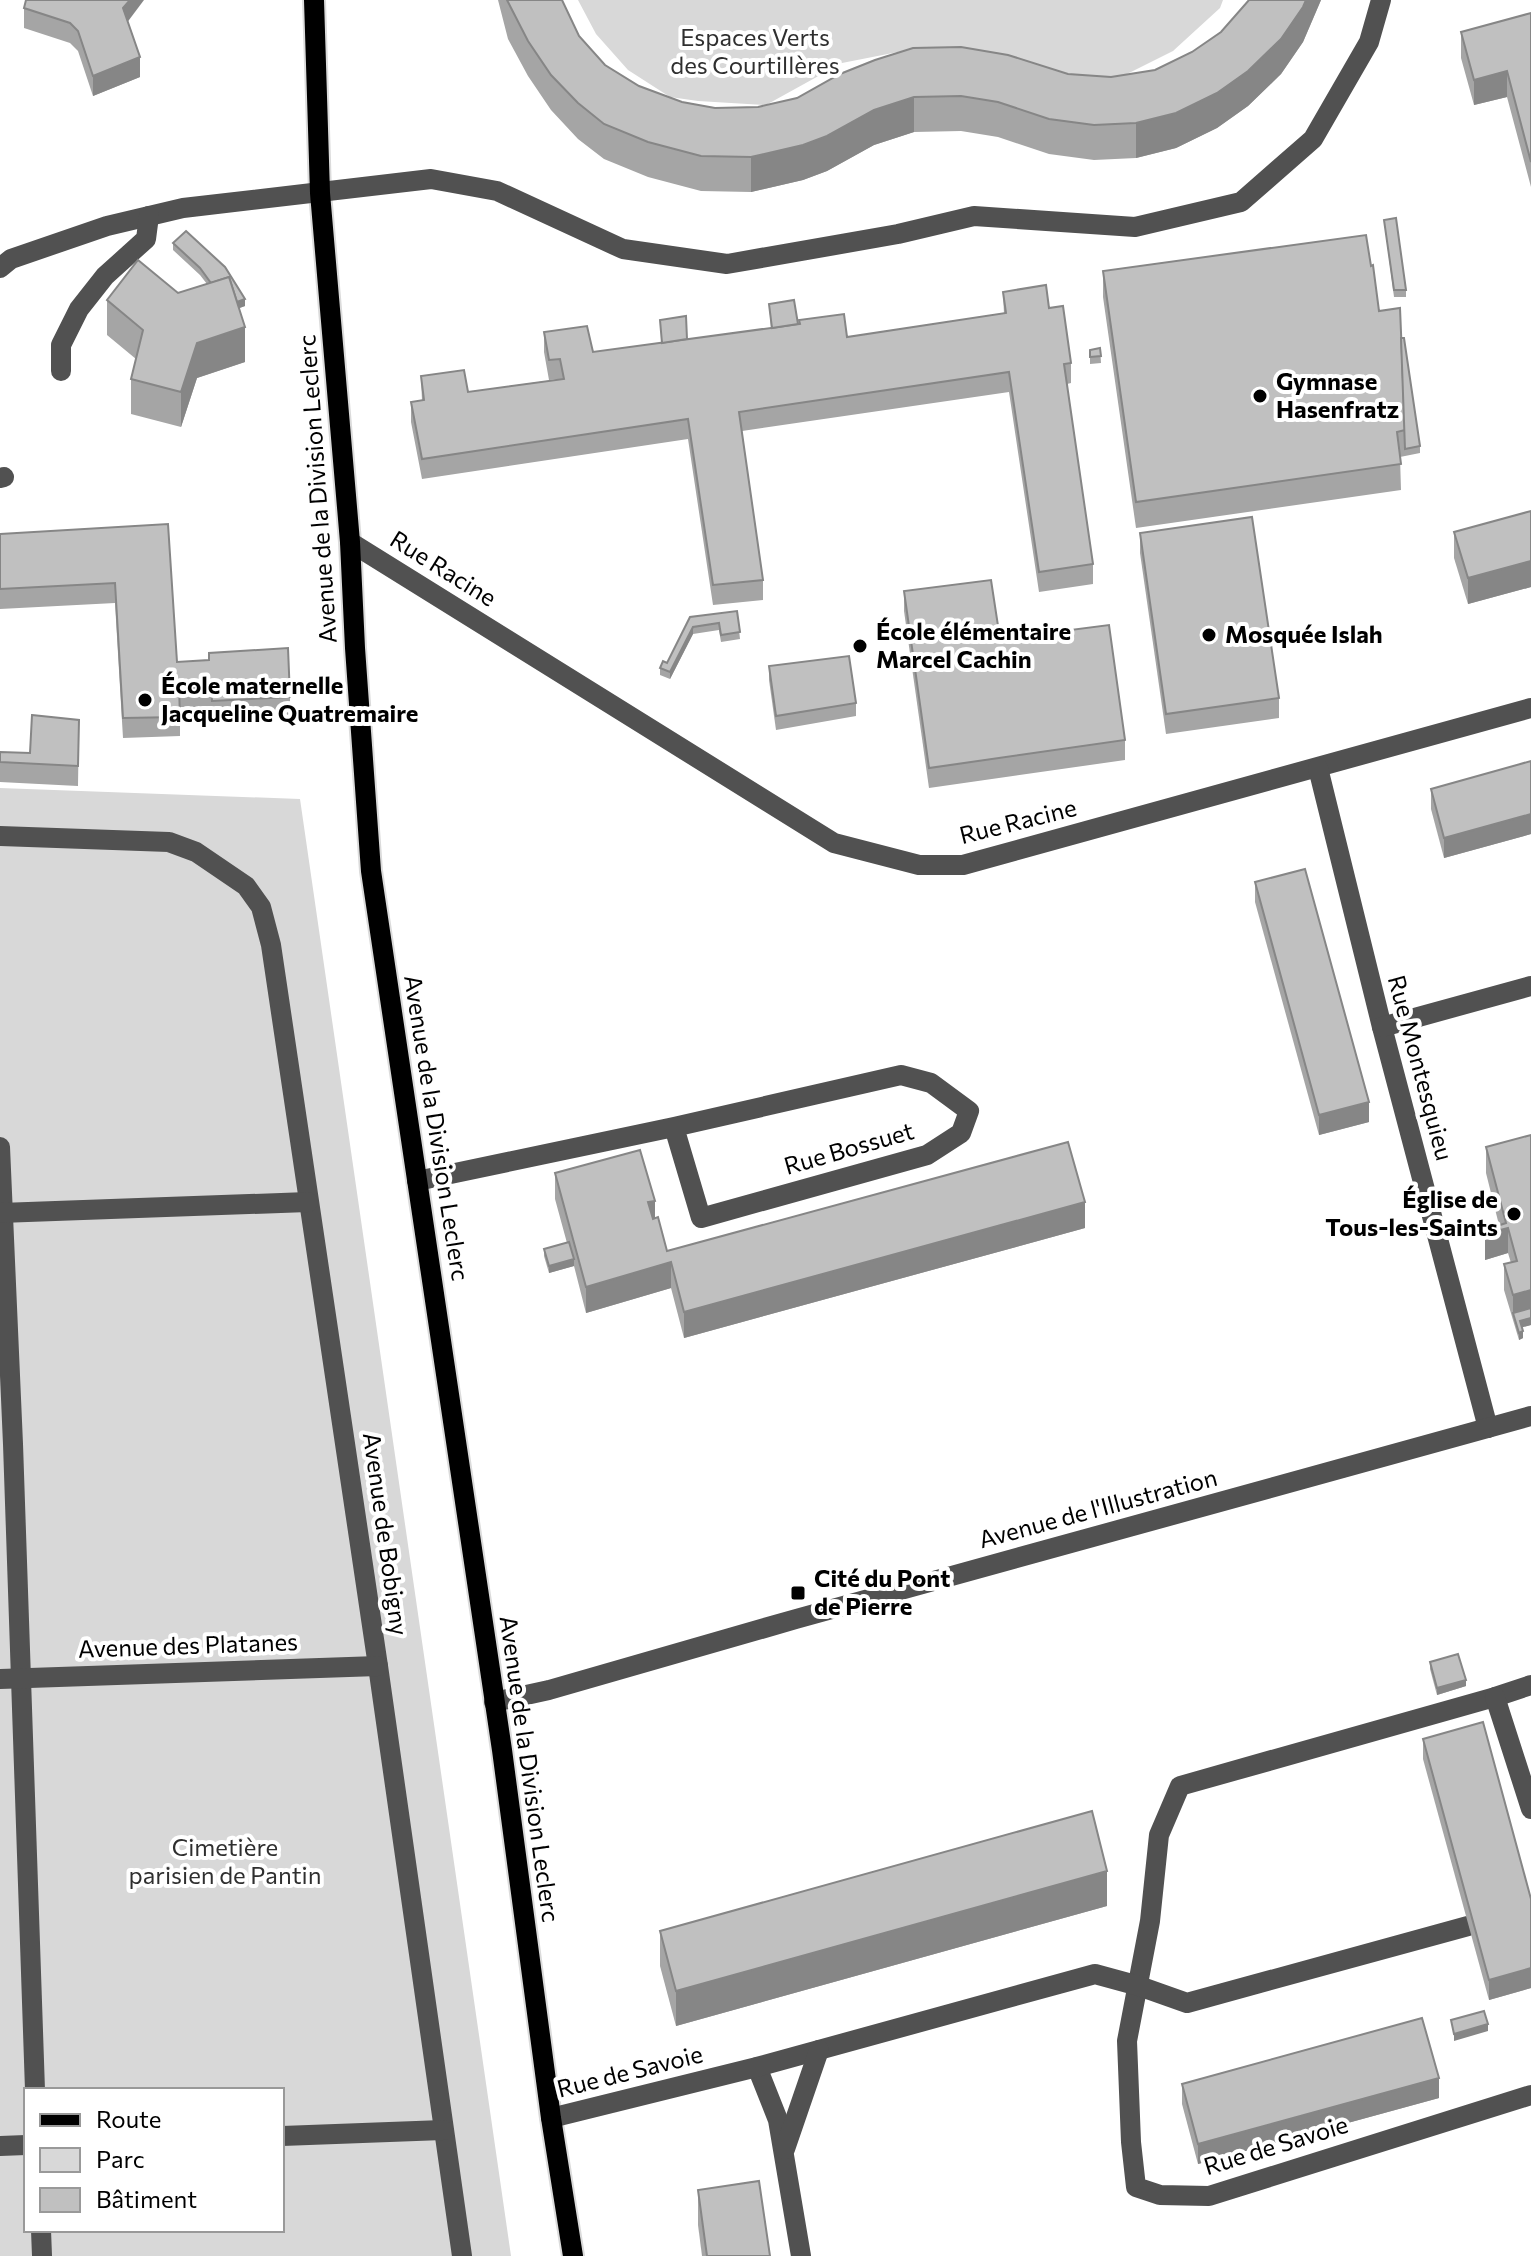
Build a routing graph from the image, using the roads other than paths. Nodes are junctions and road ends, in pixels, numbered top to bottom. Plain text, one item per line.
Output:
1 (314, 0) edge
2 (1381, 0) edge
3 (320, 193) junction
4 (149, 216) junction
5 (0, 268) edge
6 (61, 371) dead end
7 (350, 542) junction
8 (1531, 708) edge
9 (1318, 768) junction
10 (0, 836) edge
11 (1531, 986) edge
12 (1382, 1027) junction
13 (674, 1127) junction
14 (0, 1147) edge
15 (417, 1181) junction
16 (308, 1202) junction
17 (2, 1213) edge
18 (1531, 1416) edge
19 (1488, 1428) junction
20 (378, 1666) junction
21 (10, 1679) edge
22 (1531, 1685) edge
23 (1495, 1697) junction
24 (494, 1702) junction
25 (1531, 1809) edge
26 (1468, 1926) edge
27 (1139, 1986) junction
28 (819, 2050) junction
29 (757, 2067) junction
30 (35, 2088) edge
31 (1531, 2095) edge
32 (551, 2118) junction
33 (443, 2130) junction
34 (284, 2136) edge
35 (24, 2145) edge
36 (0, 2146) edge
37 (784, 2154) junction
38 (41, 2232) edge
39 (42, 2256) edge
40 (462, 2256) edge
41 (573, 2256) edge
42 (801, 2256) edge

1 - 3 main road, Avenue de la Division Leclerc
2 - 3 street
3 - 4 street
3 - 7 main road, Avenue de la Division Leclerc
4 - 5 street
4 - 6 street
7 - 9 street, Rue Racine
7 - 15 main road, Avenue de la Division Leclerc
8 - 9 street, Rue Racine
9 - 12 street, Rue Montesquieu
10 - 16 street, Avenue de Bobigny
11 - 12 street
12 - 19 street, Rue Montesquieu
13 - 13 street, Rue Bossuet
13 - 15 street, Rue Bossuet
14 - 17 street
15 - 24 main road, Avenue de la Division Leclerc
16 - 17 street
16 - 20 street, Avenue de Bobigny
17 - 21 street
18 - 19 street, Avenue de l'Illustration
19 - 24 street, Avenue de l'Illustration
20 - 21 street, Avenue des Platanes
20 - 33 street, Avenue de Bobigny
21 - 30 street
22 - 23 street
23 - 25 street
23 - 27 street, Rue de Savoie
24 - 32 main road, Avenue de la Division Leclerc
26 - 27 street, Rue de Savoie
27 - 28 street, Rue de Savoie
27 - 31 street, Rue de Savoie
28 - 29 street, Rue de Savoie
28 - 37 street
29 - 32 street, Rue de Savoie
29 - 37 street
32 - 41 main road, Avenue de la Division Leclerc
33 - 34 street
33 - 40 street, Avenue de Bobigny
35 - 36 street
37 - 42 street
38 - 39 street

